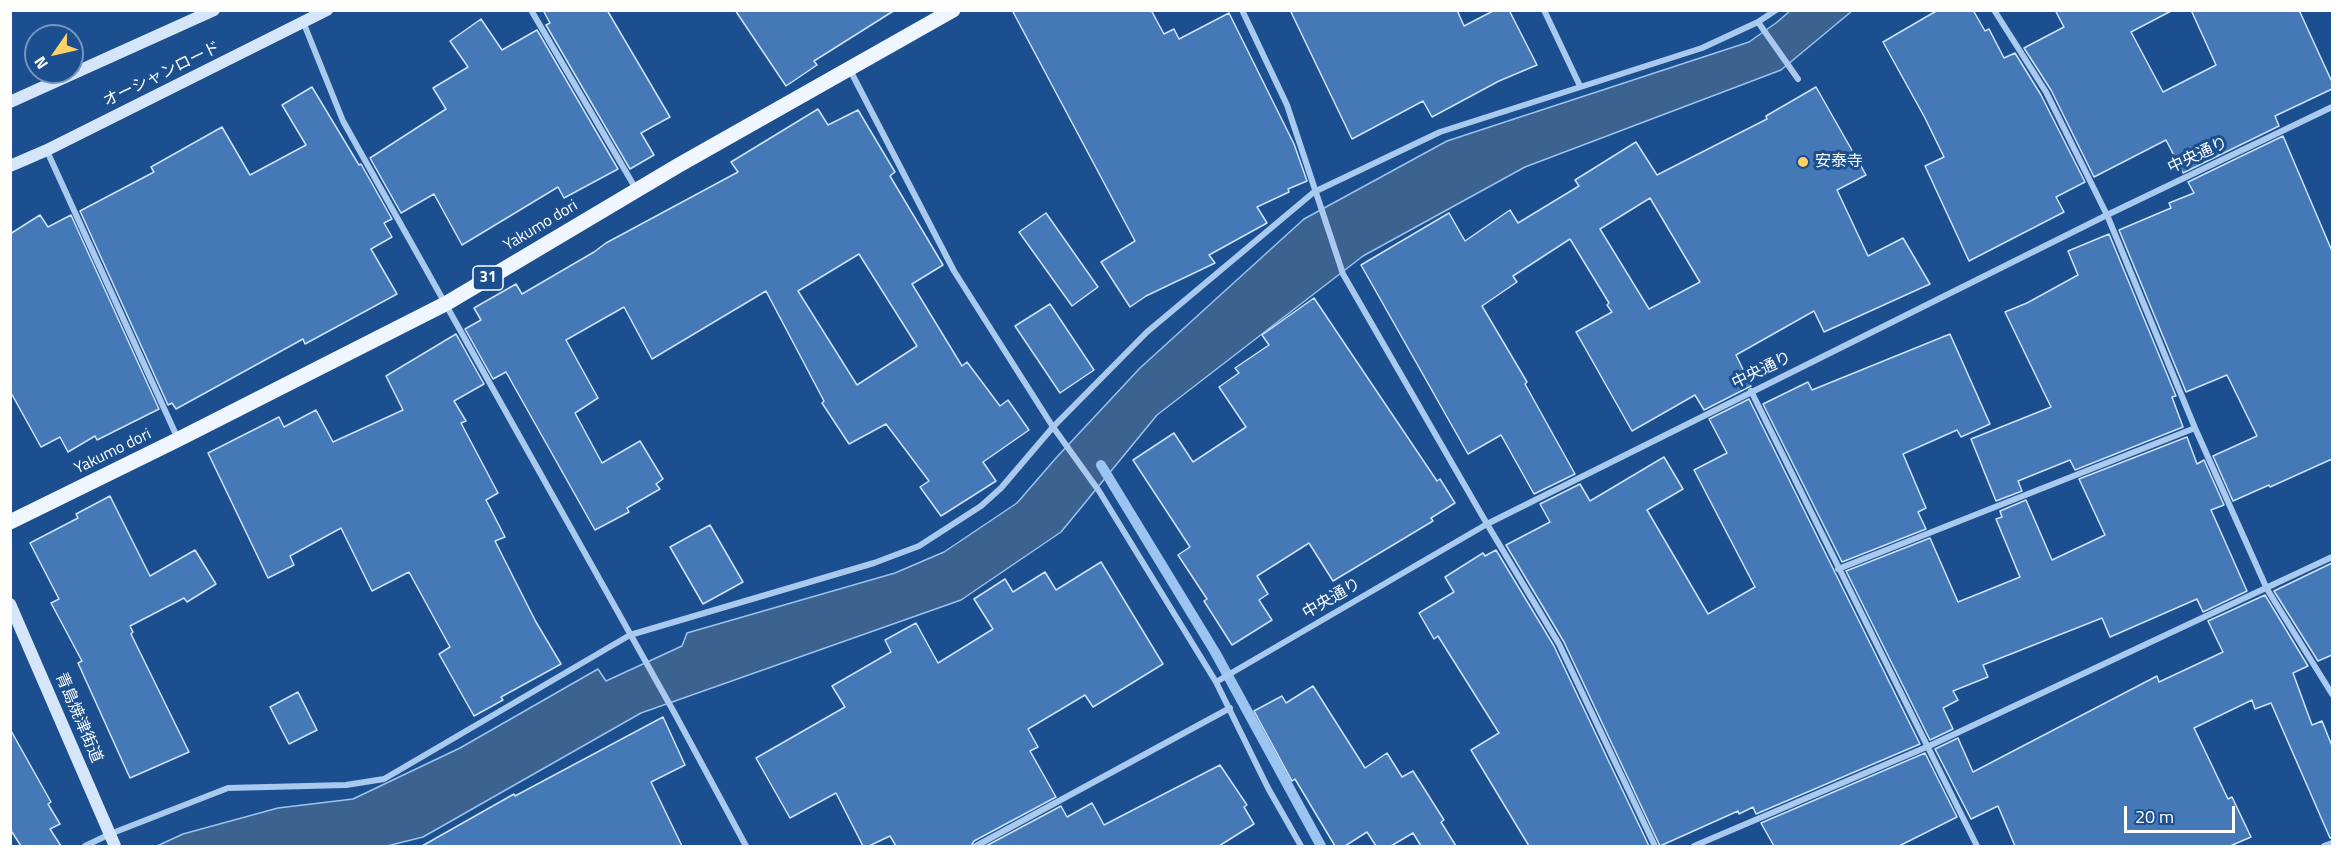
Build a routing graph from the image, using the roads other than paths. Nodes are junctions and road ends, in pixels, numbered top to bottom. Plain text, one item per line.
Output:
1 (214, 10) edge
2 (327, 10) edge
3 (531, 10) edge
4 (953, 10) edge
5 (1242, 10) edge
6 (1544, 10) edge
7 (1776, 10) edge
8 (1994, 10) edge
9 (1758, 22) junction
10 (304, 24) junction
11 (849, 69) junction
12 (1798, 79) dead end
13 (1580, 86) junction
14 (10, 102) edge
15 (2332, 107) edge
16 (47, 150) junction
17 (10, 166) edge
18 (637, 190) junction
19 (1314, 192) junction
20 (2107, 215) junction
21 (447, 303) junction
22 (1751, 391) junction
23 (1053, 427) junction
24 (2195, 428) junction
25 (179, 440) junction
26 (10, 522) edge
27 (1487, 524) junction
28 (2332, 557) edge
29 (1838, 569) junction
30 (2267, 589) junction
31 (10, 604) edge
32 (630, 635) junction
33 (1216, 682) junction
34 (2332, 694) edge
35 (1230, 708) junction
36 (1929, 746) junction
37 (110, 834) junction
38 (2332, 843) edge
39 (85, 846) edge
40 (115, 846) edge
41 (746, 846) edge
42 (976, 846) edge
43 (1301, 846) edge
44 (1654, 846) edge
45 (1694, 846) edge
46 (1977, 846) edge
47 (2324, 846) edge

1 - 14 street
2 - 10 street, オーシャンロード
3 - 18 street
4 - 11 main road, Yakumo dori / 31
5 - 19 street
6 - 13 street
7 - 9 street
8 - 20 street
9 - 12 street
9 - 13 street
10 - 16 street, オーシャンロード
10 - 21 street
11 - 18 main road, Yakumo dori / 31
11 - 23 street
13 - 19 street
15 - 20 street, 中央通り
16 - 17 street, オーシャンロード
16 - 25 street
18 - 21 main road, Yakumo dori / 31
19 - 23 street
19 - 27 street
20 - 22 street, 中央通り
20 - 24 street
21 - 25 main road, Yakumo dori / 31
21 - 32 street
22 - 27 street, 中央通り
22 - 29 street
23 - 32 street
23 - 33 street
24 - 29 street
24 - 30 street
25 - 26 main road, Yakumo dori / 31
27 - 33 street, 中央通り
27 - 44 street
28 - 30 street
29 - 36 street
30 - 34 street
30 - 36 street
31 - 37 street, 青島焼津街道
32 - 37 street
32 - 41 street
33 - 35 street
35 - 42 street
35 - 43 street
36 - 45 street
36 - 46 street
37 - 39 street
37 - 40 street, 青島焼津街道
38 - 47 street

